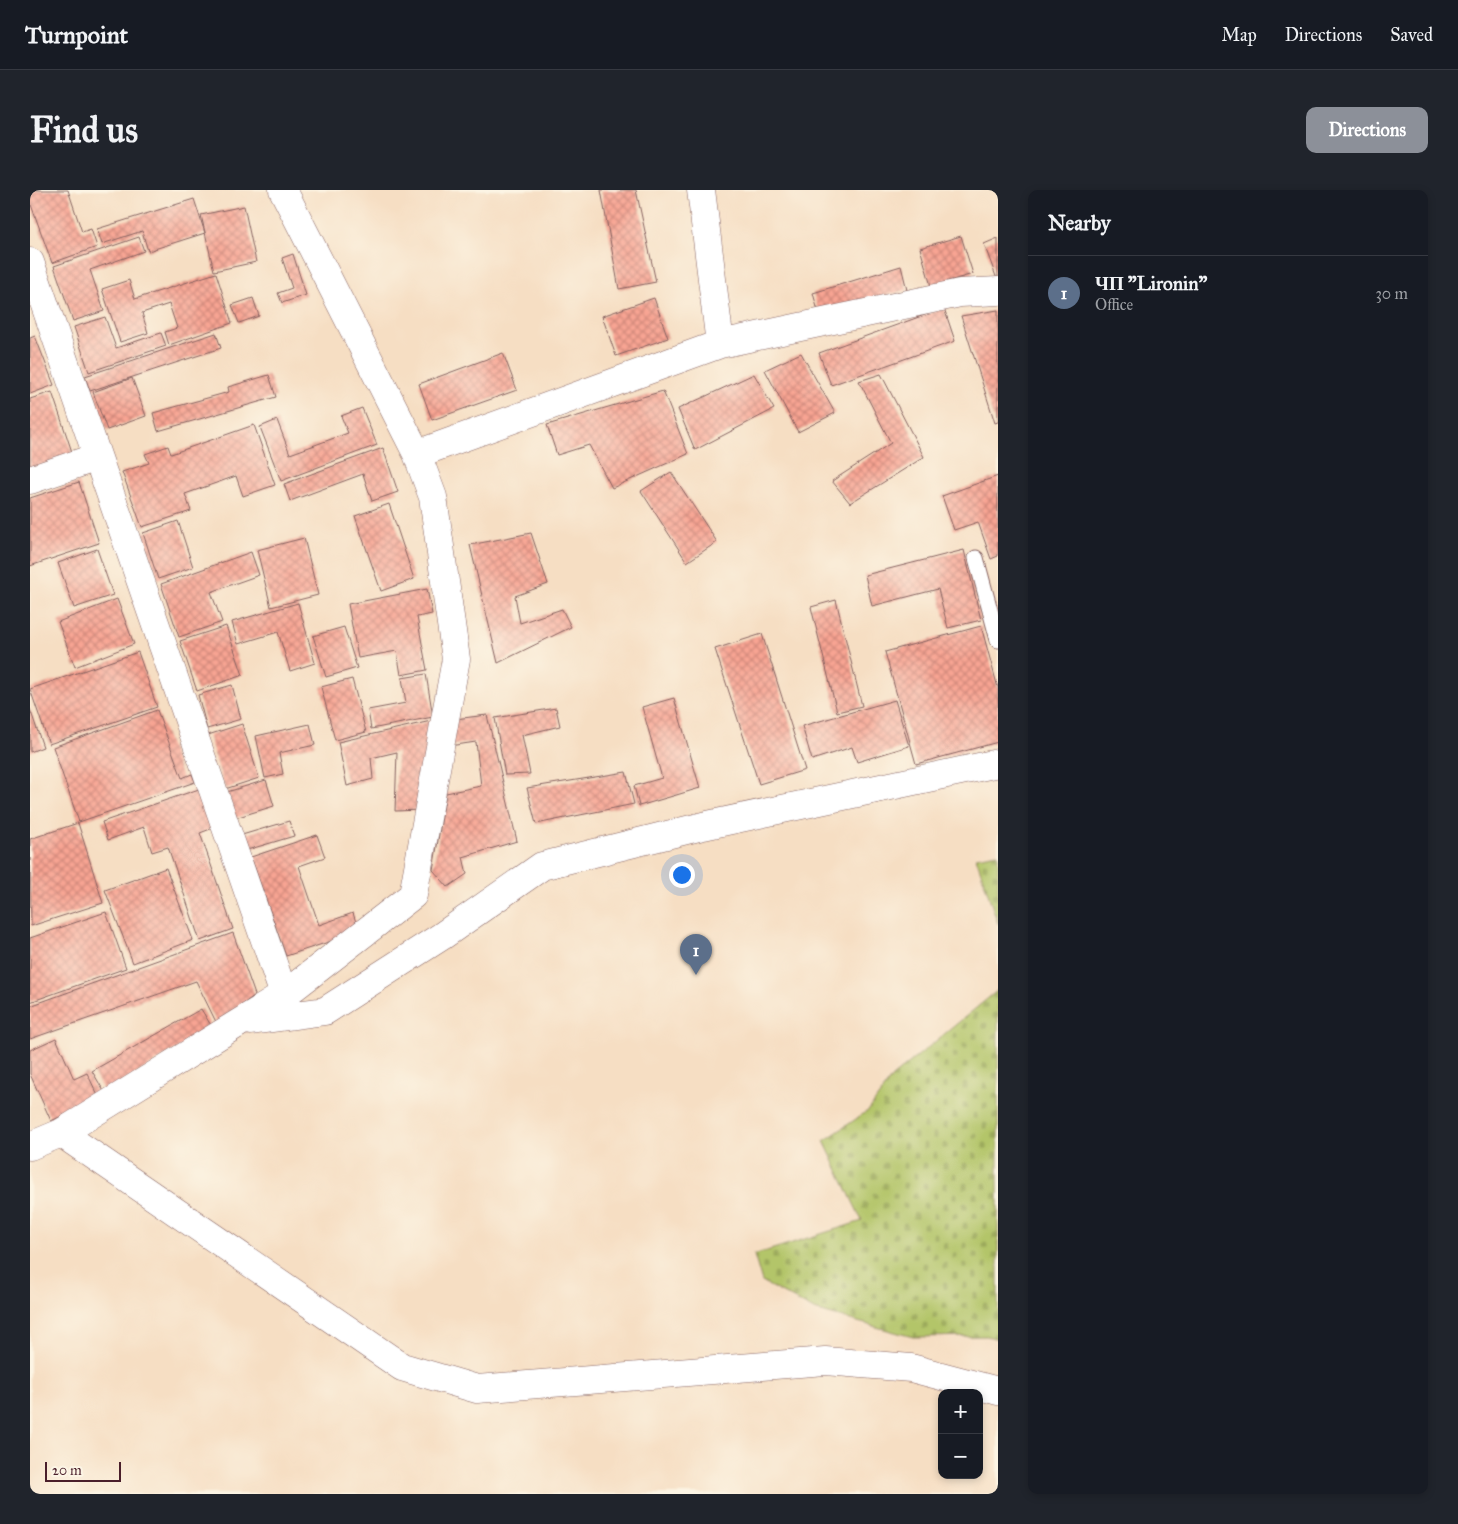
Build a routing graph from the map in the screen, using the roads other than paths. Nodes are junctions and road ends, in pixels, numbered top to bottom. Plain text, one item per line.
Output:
1 (283, 190) edge
2 (701, 190) edge
3 (30, 262) edge
4 (998, 291) edge
5 (720, 344) junction
6 (417, 454) junction
7 (97, 457) junction
8 (30, 480) edge
9 (976, 558) dead end
10 (998, 640) edge
11 (998, 763) edge
12 (284, 995) junction
13 (244, 1021) junction
14 (61, 1133) junction
15 (30, 1146) edge
16 (998, 1391) edge

1 - 6 street
2 - 5 street
3 - 7 street
4 - 5 street
5 - 6 street
6 - 12 street
7 - 8 street
7 - 12 street
9 - 10 lane
11 - 13 street
12 - 13 street
13 - 14 street
14 - 15 street
14 - 16 street

